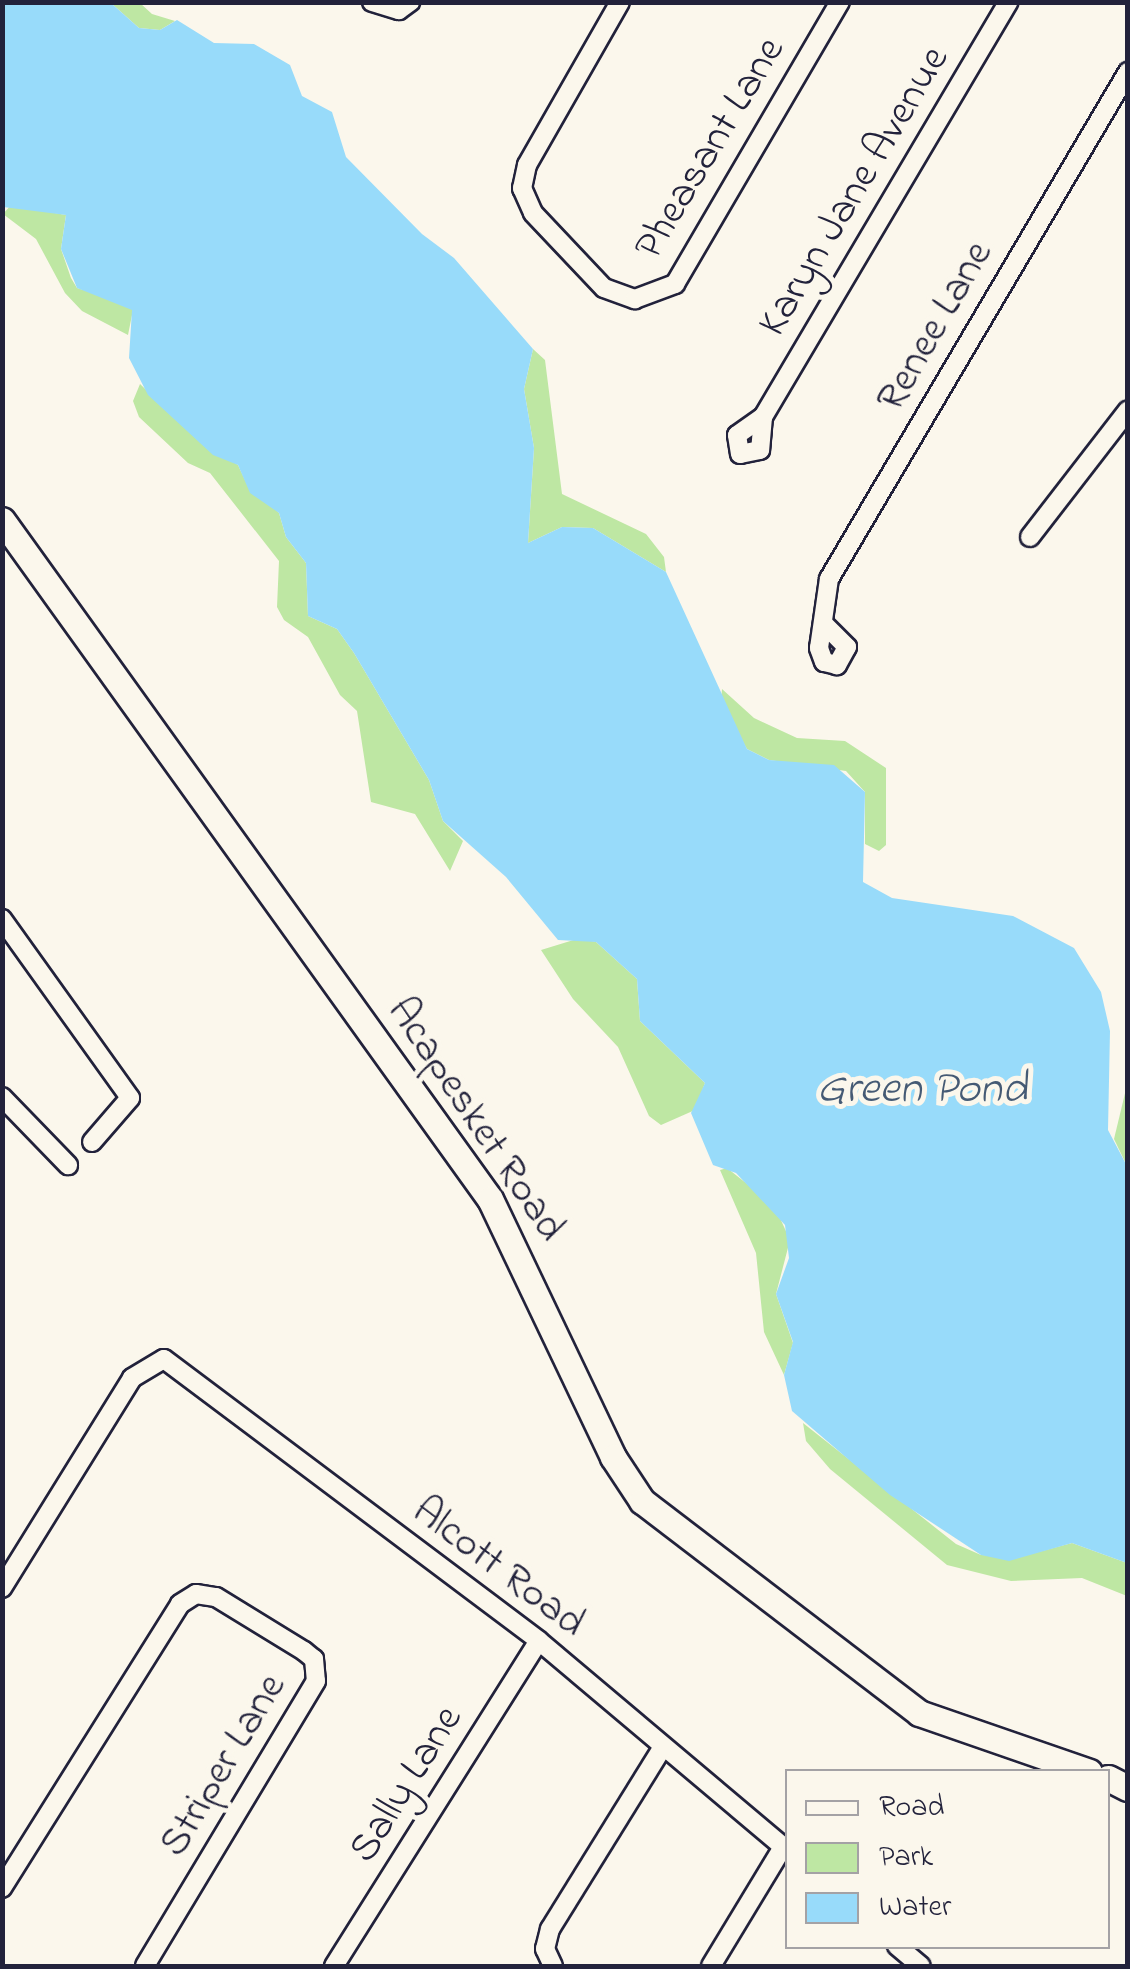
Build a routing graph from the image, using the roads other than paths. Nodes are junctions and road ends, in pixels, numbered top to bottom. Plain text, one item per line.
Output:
1 (372, 2) edge
2 (410, 2) edge
3 (620, 2) edge
4 (840, 2) edge
5 (1008, 2) edge
6 (1128, 72) edge
7 (1128, 410) edge
8 (763, 416) dead end
9 (2, 520) edge
10 (1030, 537) dead end
11 (822, 624) dead end
12 (2, 919) edge
13 (2, 1097) edge
14 (92, 1142) dead end
15 (68, 1165) dead end
16 (2, 1588) edge
17 (538, 1641) junction
18 (663, 1747) junction
19 (1080, 1769) edge
20 (785, 1849) edge
21 (2, 1888) edge
22 (145, 1966) edge
23 (334, 1966) edge
24 (553, 1966) edge
25 (711, 1966) edge

1 - 2 street
3 - 4 street, Pheasant Lane
5 - 8 street, Karyn Jane Avenue
6 - 11 street, Renee Lane
7 - 10 street
9 - 19 main road, Acapesket Road
12 - 14 street
13 - 15 street
16 - 17 street, Alcott Road
17 - 18 street, Alcott Road
17 - 23 street, Sally Lane
18 - 20 street, Alcott Road
18 - 24 street
20 - 25 street
21 - 22 street, Striper Lane

